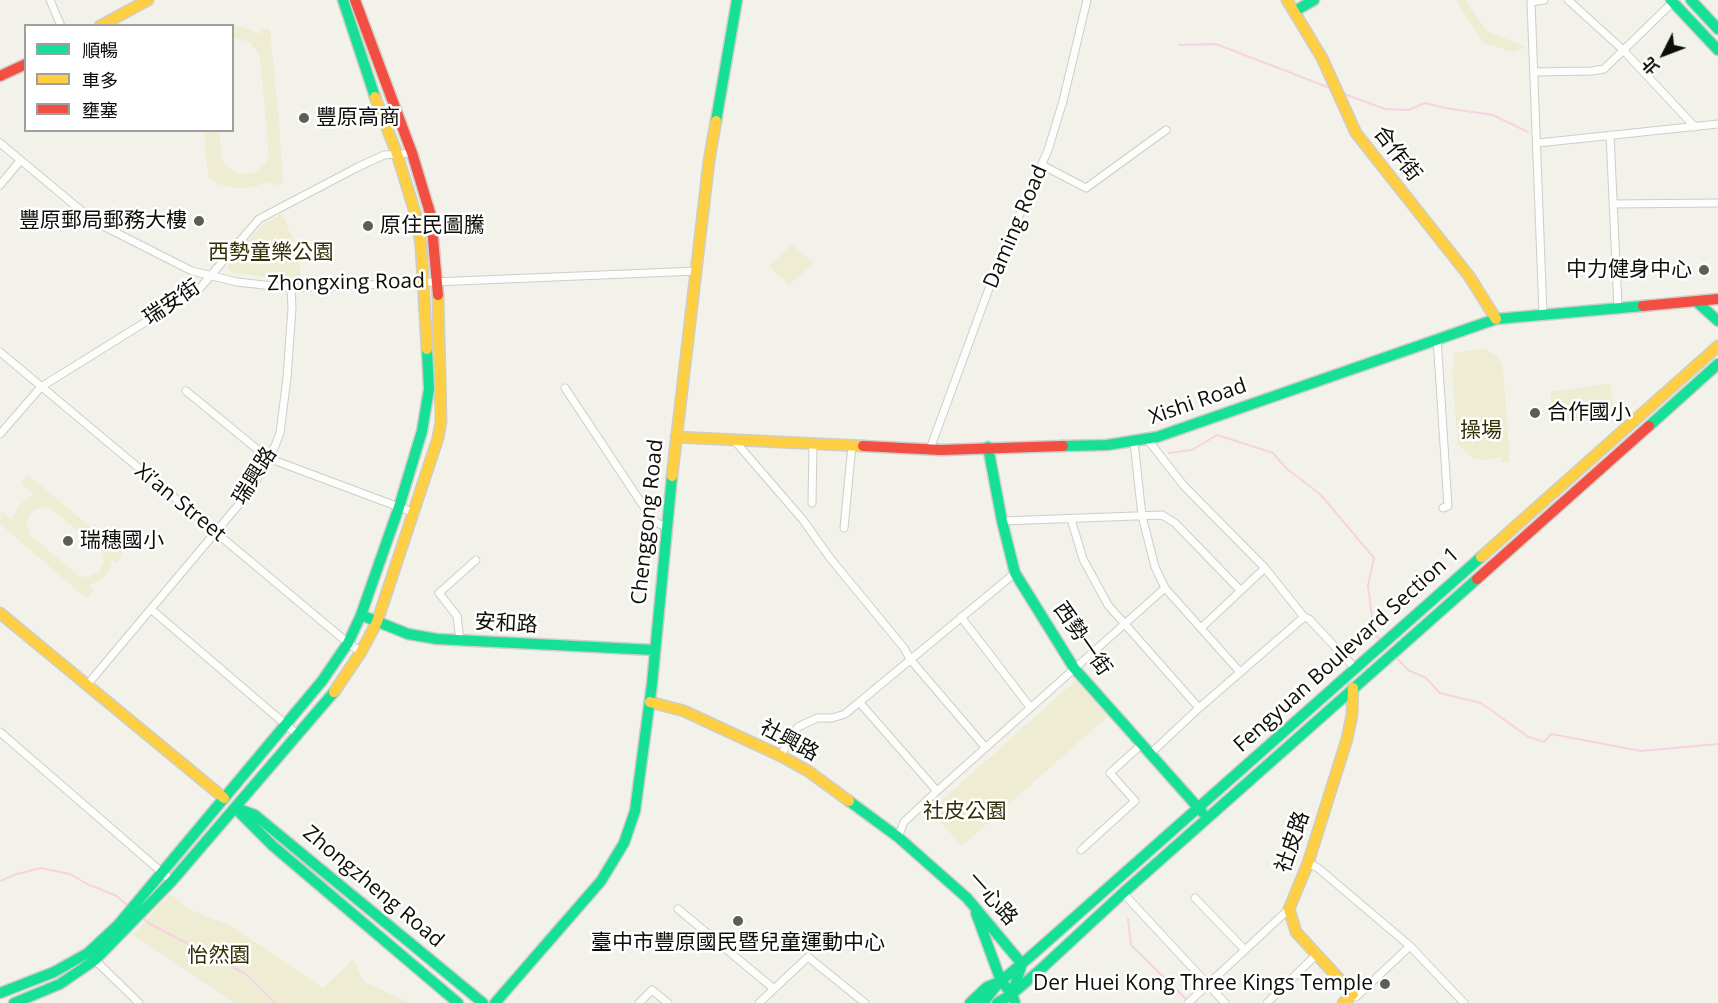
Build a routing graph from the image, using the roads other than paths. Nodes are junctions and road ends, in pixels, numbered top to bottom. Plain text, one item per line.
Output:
1 (50, 0) edge
2 (148, 0) edge
3 (343, 0) edge
4 (355, 0) edge
5 (737, 0) edge
6 (1087, 0) edge
7 (1287, 0) edge
8 (1314, 0) edge
9 (1544, 0) edge
10 (1568, 0) edge
11 (1691, 0) edge
12 (1673, 1) edge
13 (1294, 11) junction
14 (60, 24) edge
15 (104, 24) edge
16 (1718, 29) edge
17 (1622, 50) junction
18 (1718, 50) edge
19 (24, 65) edge
20 (1535, 72) junction
21 (0, 76) edge
22 (1718, 124) edge
23 (1695, 127) junction
24 (1166, 130) dead end
25 (1610, 135) junction
26 (0, 143) edge
27 (1538, 143) junction
28 (412, 153) junction
29 (397, 154) junction
30 (20, 161) junction
31 (1042, 165) junction
32 (0, 185) edge
33 (1718, 203) edge
34 (1613, 204) junction
35 (697, 271) junction
36 (210, 275) junction
37 (422, 281) junction
38 (438, 282) junction
39 (291, 288) junction
40 (1718, 299) edge
41 (1697, 302) junction
42 (1618, 308) junction
43 (1543, 314) junction
44 (1496, 319) junction
45 (1718, 321) edge
46 (1437, 338) junction
47 (1718, 346) edge
48 (0, 352) edge
49 (1718, 364) edge
50 (41, 387) junction
51 (565, 388) dead end
52 (186, 391) dead end
53 (0, 434) edge
54 (676, 437) junction
55 (734, 440) junction
56 (1148, 440) junction
57 (1134, 442) junction
58 (813, 444) junction
59 (852, 445) junction
60 (988, 447) junction
61 (930, 449) junction
62 (268, 458) junction
63 (812, 503) dead end
64 (399, 507) junction
65 (1443, 508) dead end
66 (415, 513) junction
67 (1142, 516) junction
68 (1071, 519) junction
69 (1002, 521) junction
70 (667, 527) junction
71 (844, 528) dead end
72 (216, 532) junction
73 (476, 560) dead end
74 (1265, 568) junction
75 (1016, 573) junction
76 (1165, 588) junction
77 (1240, 590) junction
78 (152, 610) junction
79 (0, 613) edge
80 (361, 615) junction
81 (961, 617) junction
82 (1304, 617) junction
83 (377, 622) junction
84 (1123, 624) junction
85 (1201, 628) junction
86 (460, 641) junction
87 (348, 643) junction
88 (654, 650) junction
89 (361, 652) junction
90 (910, 659) junction
91 (1074, 668) junction
92 (1355, 668) junction
93 (1240, 672) junction
94 (87, 685) junction
95 (1353, 690) junction
96 (650, 702) junction
97 (860, 703) junction
98 (1030, 706) junction
99 (1199, 708) junction
100 (286, 724) junction
101 (0, 732) edge
102 (298, 735) junction
103 (1141, 745) junction
104 (985, 747) junction
105 (1150, 754) junction
106 (781, 756) junction
107 (937, 791) junction
108 (224, 798) junction
109 (236, 808) junction
110 (1199, 809) junction
111 (1208, 819) junction
112 (898, 837) junction
113 (1081, 850) dead end
114 (1308, 863) junction
115 (163, 873) junction
116 (172, 881) junction
117 (1123, 893) junction
118 (1195, 898) dead end
119 (974, 906) junction
120 (678, 909) dead end
121 (1289, 909) junction
122 (1410, 946) junction
123 (1245, 950) junction
124 (1316, 955) junction
125 (92, 957) junction
126 (1022, 964) junction
127 (1000, 981) junction
128 (1208, 985) junction
129 (774, 989) junction
130 (0, 993) edge
131 (1357, 998) edge
132 (1012, 1000) edge
133 (14, 1003) edge
134 (139, 1003) edge
135 (458, 1003) edge
136 (483, 1003) edge
137 (495, 1003) edge
138 (639, 1003) edge
139 (668, 1003) edge
140 (759, 1003) edge
141 (865, 1003) edge
142 (970, 1003) edge
143 (983, 1003) edge
144 (997, 1003) edge
145 (1188, 1003) edge
146 (1226, 1003) edge
147 (1268, 1003) edge
148 (1343, 1003) edge
149 (1464, 1003) edge

1 - 14 street
2 - 15 street
3 - 29 street
4 - 28 street
5 - 35 street, Chenggong Road
6 - 31 street, Daming Road
7 - 13 street, 合作街
8 - 13 street
9 - 20 street
10 - 17 street
11 - 16 street
12 - 17 street
12 - 18 street
13 - 44 street, 合作街
17 - 20 street
17 - 23 street
19 - 21 street
20 - 27 street
22 - 23 street
23 - 25 street
24 - 31 street
25 - 27 street
25 - 34 street
26 - 30 street, Zhongxing Road
27 - 43 street
28 - 29 street, 瑞安街
28 - 38 street
29 - 36 street, 瑞安街
29 - 37 street
30 - 32 street
30 - 36 street, Zhongxing Road
31 - 61 street, Daming Road
33 - 34 street
34 - 42 street
35 - 38 street, Zhongxing Road
35 - 54 street, Chenggong Road
36 - 39 street, Zhongxing Road
36 - 50 street, 瑞安街
37 - 38 street, Zhongxing Road
37 - 39 street, Zhongxing Road
37 - 64 street
38 - 66 street
39 - 62 street, 瑞興路
40 - 41 street, Xishi Road
41 - 42 street, Xishi Road
41 - 45 street
42 - 43 street, Xishi Road
43 - 44 street, Xishi Road
44 - 46 street, Xishi Road
46 - 56 street, Xishi Road
46 - 65 street
47 - 92 street, Fengyuan Boulevard Section 1
48 - 50 street, Xi’an Street
49 - 95 street, Fengyuan Boulevard Section 1
50 - 53 street, 瑞安街
50 - 72 street, Xi’an Street
51 - 70 street
52 - 62 street
54 - 55 street, Xishi Road
54 - 70 street, Chenggong Road
55 - 58 street, Xishi Road
55 - 90 street
56 - 57 street, Xishi Road
56 - 74 street
57 - 60 street, Xishi Road
57 - 67 street
58 - 59 street, Xishi Road
58 - 63 street
59 - 61 street, Xishi Road
59 - 71 street
60 - 61 street, Xishi Road
60 - 69 street, 西勢一街
62 - 64 street
62 - 72 street, 瑞興路
64 - 66 street
64 - 80 street
66 - 83 street
67 - 68 street
67 - 76 street
67 - 77 street
68 - 69 street
68 - 84 street
69 - 75 street, 西勢一街
70 - 88 street, Chenggong Road
72 - 78 street, 瑞興路
72 - 87 street, Xi’an Street
73 - 86 street
74 - 77 street
74 - 82 street
75 - 81 street
75 - 91 street, 西勢一街
76 - 84 street
76 - 85 street
77 - 85 street
78 - 94 street, 瑞興路
78 - 100 street
79 - 94 street, Zhongzheng Road
80 - 83 street, 安和路
80 - 87 street
81 - 90 street
81 - 98 street
82 - 92 street
82 - 93 street
83 - 86 street, 安和路
83 - 89 street
84 - 91 street
84 - 99 street
85 - 93 street
86 - 88 street, 安和路
87 - 89 street, Xi’an Street
87 - 100 street
88 - 96 street, Chenggong Road
89 - 102 street
90 - 97 street
90 - 104 street
91 - 98 street
91 - 103 street, 西勢一街
92 - 95 street, 社皮路
92 - 110 street, Fengyuan Boulevard Section 1
93 - 99 street
94 - 108 street, Zhongzheng Road
95 - 111 street, Fengyuan Boulevard Section 1
95 - 114 street, 社皮路
96 - 106 street, 社興路
96 - 137 street, Chenggong Road
97 - 106 street
97 - 107 street
98 - 104 street
99 - 105 street
100 - 102 street
100 - 108 street
101 - 115 street
102 - 109 street
103 - 105 street, 西勢一街
103 - 113 street
104 - 107 street
105 - 110 street, 西勢一街
106 - 112 street, 社興路
107 - 112 street
108 - 109 street, Zhongzheng Road
108 - 115 street
109 - 116 street
109 - 135 street, Zhongzheng Road
109 - 136 street, Zhongzheng Road
110 - 111 street, 西勢一街
110 - 126 street, Fengyuan Boulevard Section 1
111 - 117 street, Fengyuan Boulevard Section 1
112 - 119 street, 一心路
114 - 121 street, 社皮路
114 - 122 street
115 - 116 street
115 - 125 street
116 - 125 street
117 - 128 street
117 - 132 street, Fengyuan Boulevard Section 1
118 - 123 street
119 - 126 street, 一心路
119 - 127 street
120 - 129 street
121 - 123 street
121 - 124 street
122 - 131 street
122 - 149 street
123 - 128 street
124 - 131 street
124 - 147 street
125 - 130 street
125 - 133 street
125 - 134 street
126 - 127 street, Fengyuan Boulevard Section 1
126 - 132 street
127 - 132 street
127 - 142 street, Fengyuan Boulevard Section 1
127 - 143 street, Fengyuan Boulevard Section 1
128 - 145 street
128 - 146 street
129 - 140 street
129 - 141 street
131 - 148 street
132 - 144 street, Fengyuan Boulevard Section 1
138 - 139 street

